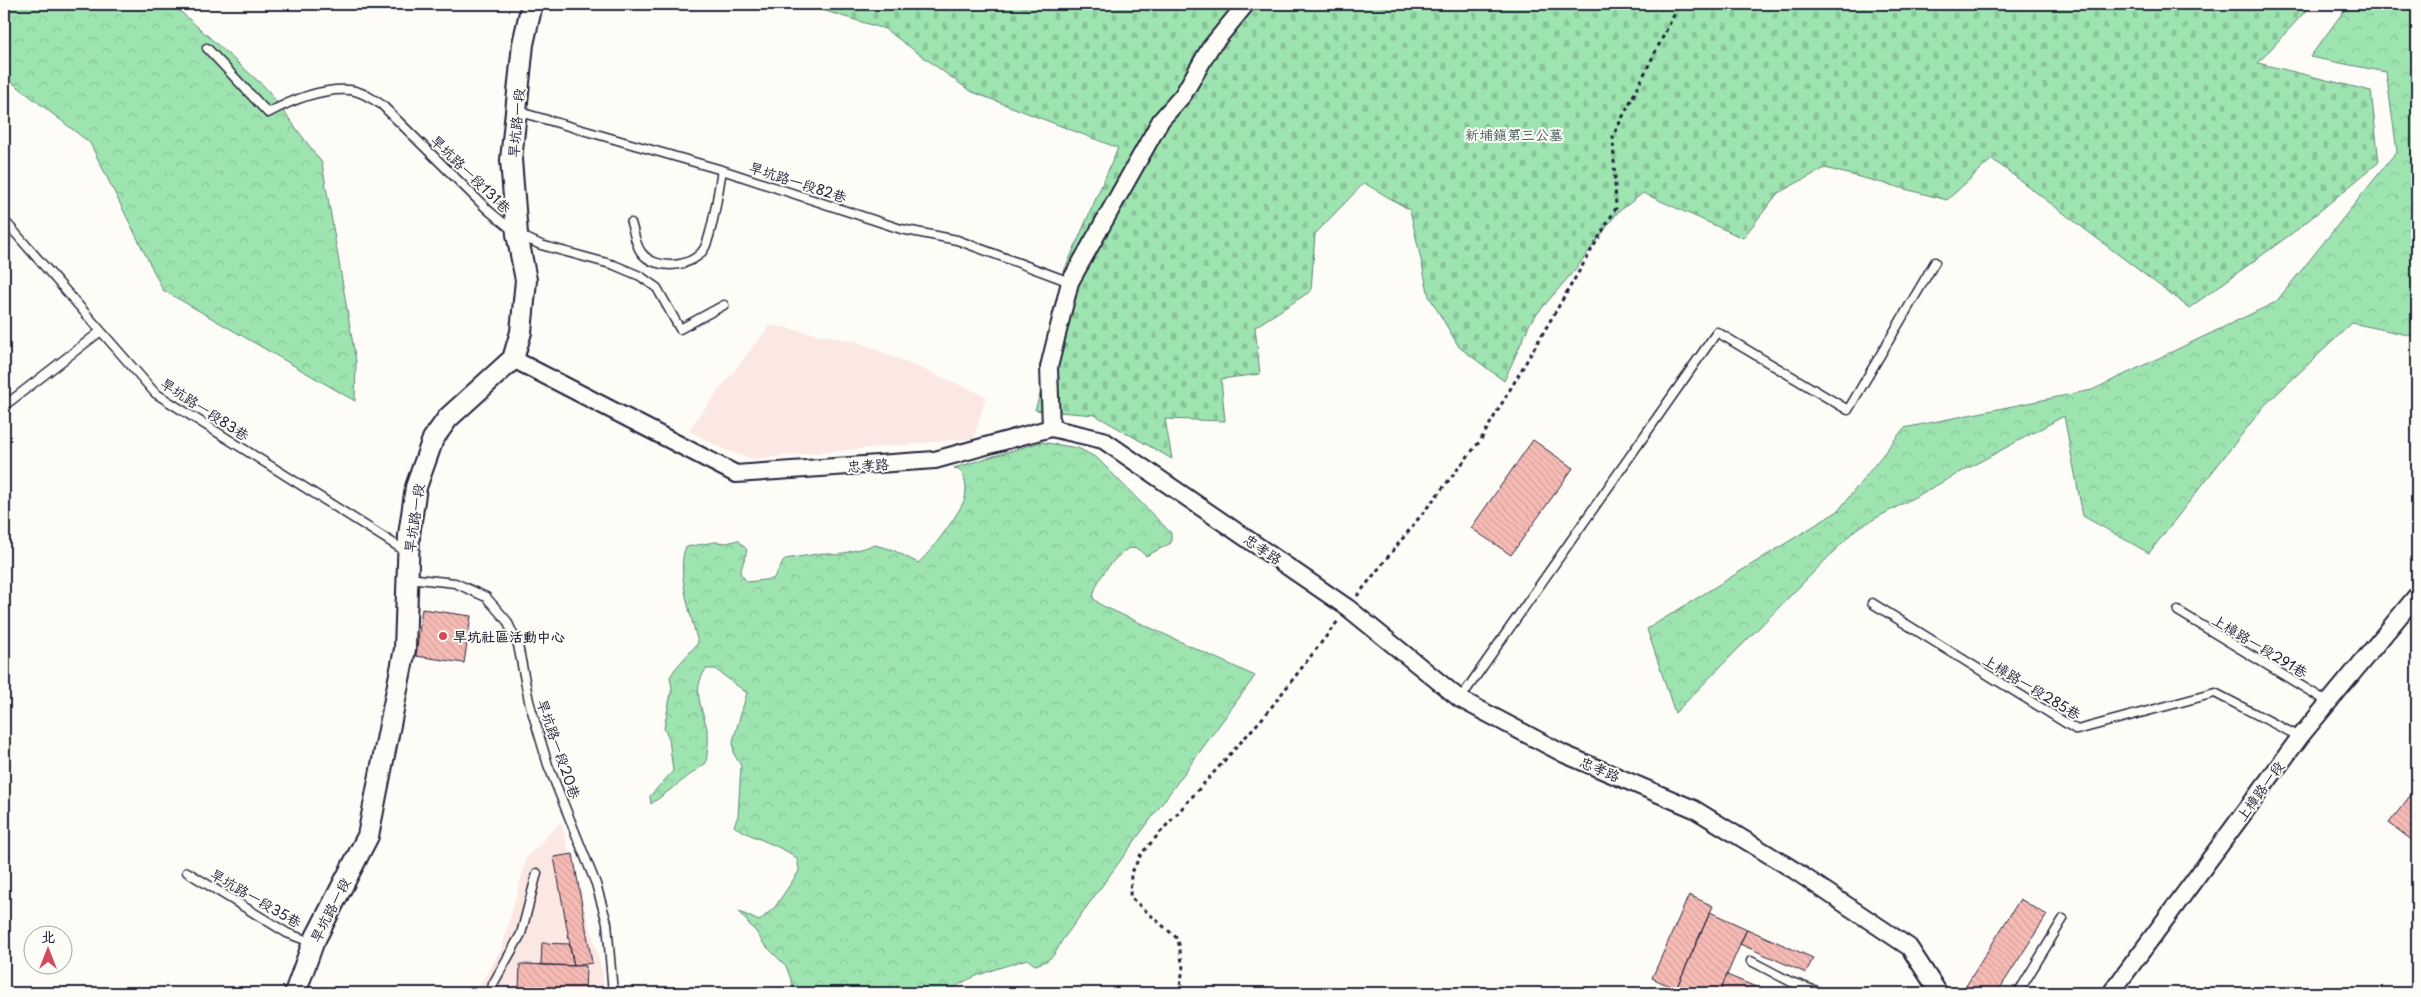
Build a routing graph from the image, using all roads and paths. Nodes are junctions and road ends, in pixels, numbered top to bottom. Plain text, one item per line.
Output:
1 (532, 4) edge
2 (1246, 4) edge
3 (1677, 4) edge
4 (207, 48) dead end
5 (516, 111) junction
6 (722, 170) junction
7 (4, 220) edge
8 (631, 223) dead end
9 (517, 234) junction
10 (1935, 262) dead end
11 (1070, 282) junction
12 (724, 305) dead end
13 (101, 331) junction
14 (513, 359) junction
15 (4, 406) edge
16 (1051, 428) junction
17 (409, 553) junction
18 (408, 578) junction
19 (2417, 595) edge
20 (1872, 603) dead end
21 (1348, 608) junction
22 (2178, 611) dead end
23 (1460, 699) junction
24 (2328, 702) junction
25 (2300, 737) junction
26 (187, 872) dead end
27 (537, 873) dead end
28 (2063, 920) dead end
29 (313, 943) junction
30 (1752, 961) dead end
31 (295, 993) edge
32 (491, 993) edge
33 (613, 993) edge
34 (1179, 993) edge
35 (1822, 993) edge
36 (1939, 993) edge
37 (2018, 993) edge
38 (2111, 993) edge

1 - 5 street, 旱坑路一段
2 - 11 street
3 - 21 path
4 - 9 lane, 旱坑路一段131巷
5 - 6 lane, 旱坑路一段82巷
5 - 9 street, 旱坑路一段
6 - 8 lane
6 - 11 lane, 旱坑路一段82巷
7 - 13 lane, 旱坑路一段83巷
9 - 12 lane, 旱坑路一段131巷
9 - 14 street, 旱坑路一段
10 - 23 lane
11 - 16 street
13 - 15 lane
13 - 17 lane, 旱坑路一段83巷
14 - 16 street, 忠孝路
14 - 17 street, 旱坑路一段
16 - 21 street, 忠孝路
17 - 18 street, 旱坑路一段
18 - 29 street, 旱坑路一段
18 - 33 lane, 旱坑路一段20巷
19 - 24 street, 上樟路一段
20 - 25 lane, 上樟路一段285巷
21 - 23 street, 忠孝路
21 - 34 path
22 - 24 lane, 上樟路一段291巷
23 - 36 street, 忠孝路
24 - 25 street, 上樟路一段
25 - 38 street, 上樟路一段
26 - 29 lane, 旱坑路一段35巷
27 - 32 lane
28 - 37 lane
29 - 31 street, 旱坑路一段
30 - 35 lane

